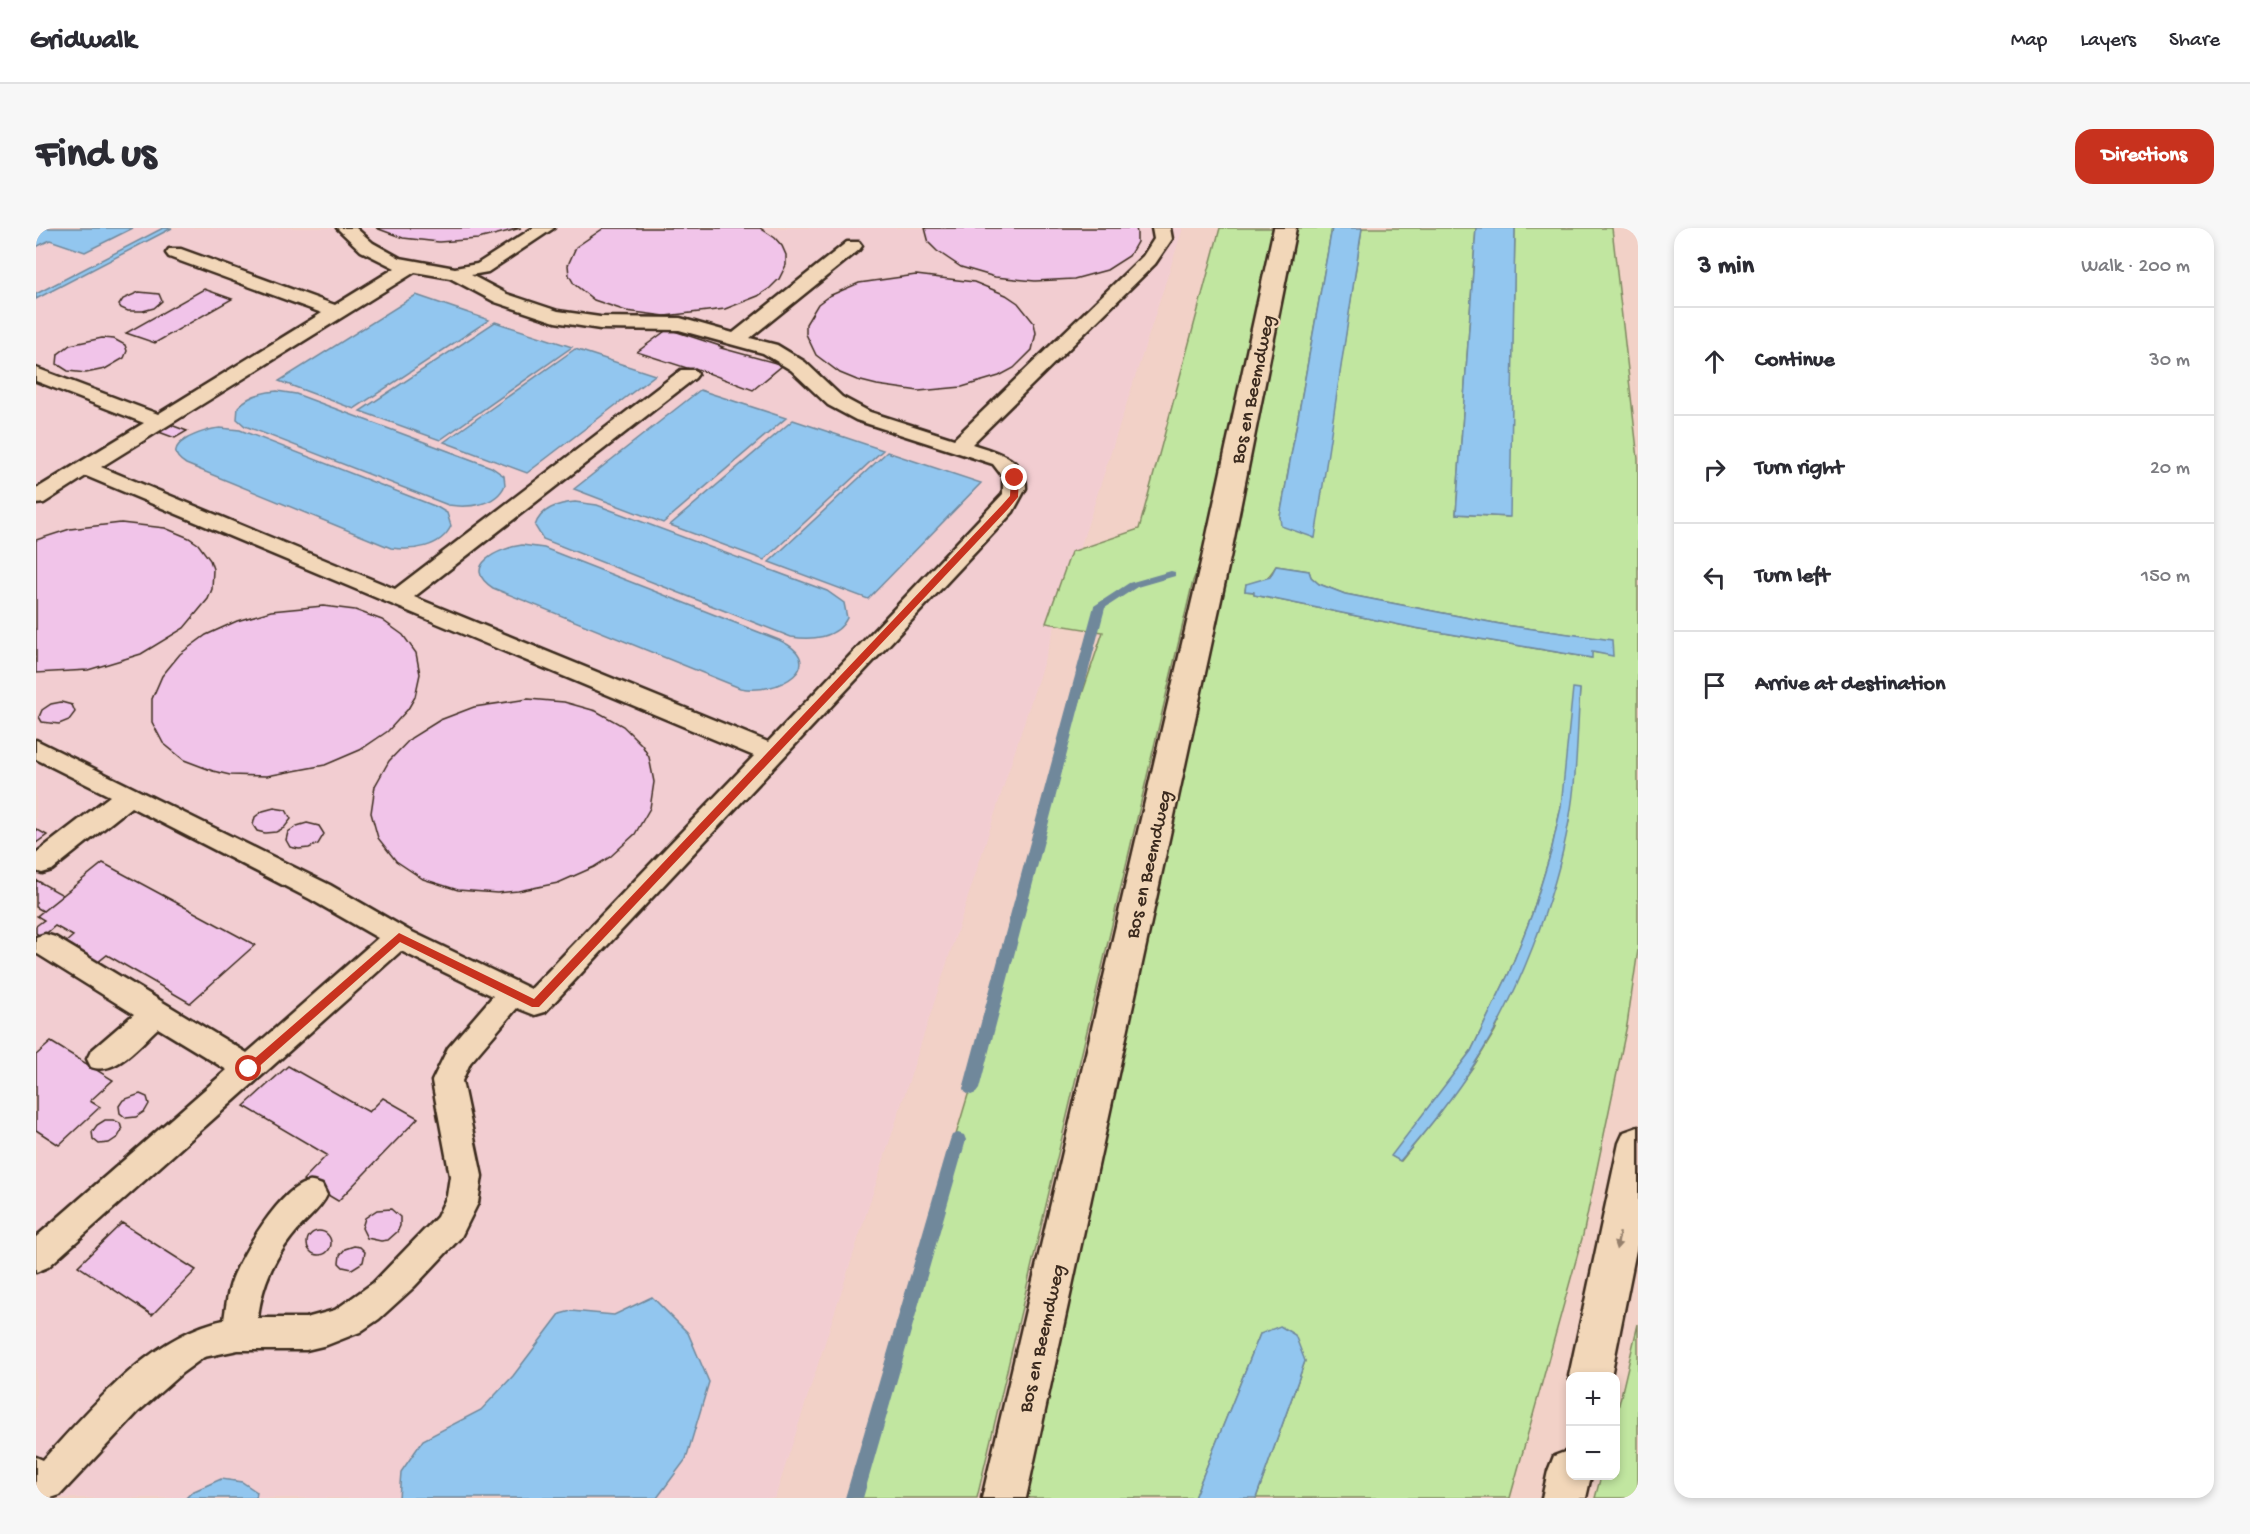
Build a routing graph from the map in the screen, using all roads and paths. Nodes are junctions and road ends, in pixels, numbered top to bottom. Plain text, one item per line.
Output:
1 (346, 228) edge
2 (545, 228) edge
3 (1161, 228) edge
4 (1285, 228) edge
5 (853, 246) dead end
6 (175, 253) dead end
7 (410, 267) junction
8 (455, 273) junction
9 (336, 312) junction
10 (737, 339) junction
11 (36, 374) edge
12 (688, 374) dead end
13 (159, 422) junction
14 (958, 446) junction
15 (85, 468) junction
16 (36, 498) edge
17 (398, 598) junction
18 (36, 748) edge
19 (772, 754) junction
20 (129, 795) junction
21 (42, 863) dead end
22 (399, 937) junction
23 (45, 945) dead end
24 (513, 993) junction
25 (156, 1012) junction
26 (102, 1059) dead end
27 (249, 1069) junction
28 (1638, 1143) edge
29 (311, 1195) dead end
30 (36, 1257) edge
31 (240, 1332) junction
32 (1591, 1372) edge
33 (36, 1475) edge
34 (1568, 1480) edge
35 (1004, 1498) edge
36 (1564, 1498) edge

1 - 7 lane
2 - 8 lane
3 - 14 lane
4 - 35 main road, Bos en Beemdweg
5 - 10 lane
6 - 9 lane
7 - 8 lane
7 - 9 lane
8 - 10 lane
9 - 13 lane
10 - 14 lane
11 - 13 lane
12 - 17 lane
13 - 15 lane
14 - 19 lane
15 - 16 lane
15 - 17 lane
17 - 19 lane
18 - 20 lane
19 - 24 lane
20 - 21 lane
20 - 22 lane
22 - 24 lane
22 - 27 lane
23 - 25 lane
24 - 31 lane
25 - 26 lane
25 - 27 lane
27 - 30 lane
28 -> 32 main road
29 - 31 lane
31 - 33 lane
34 - 36 main road

